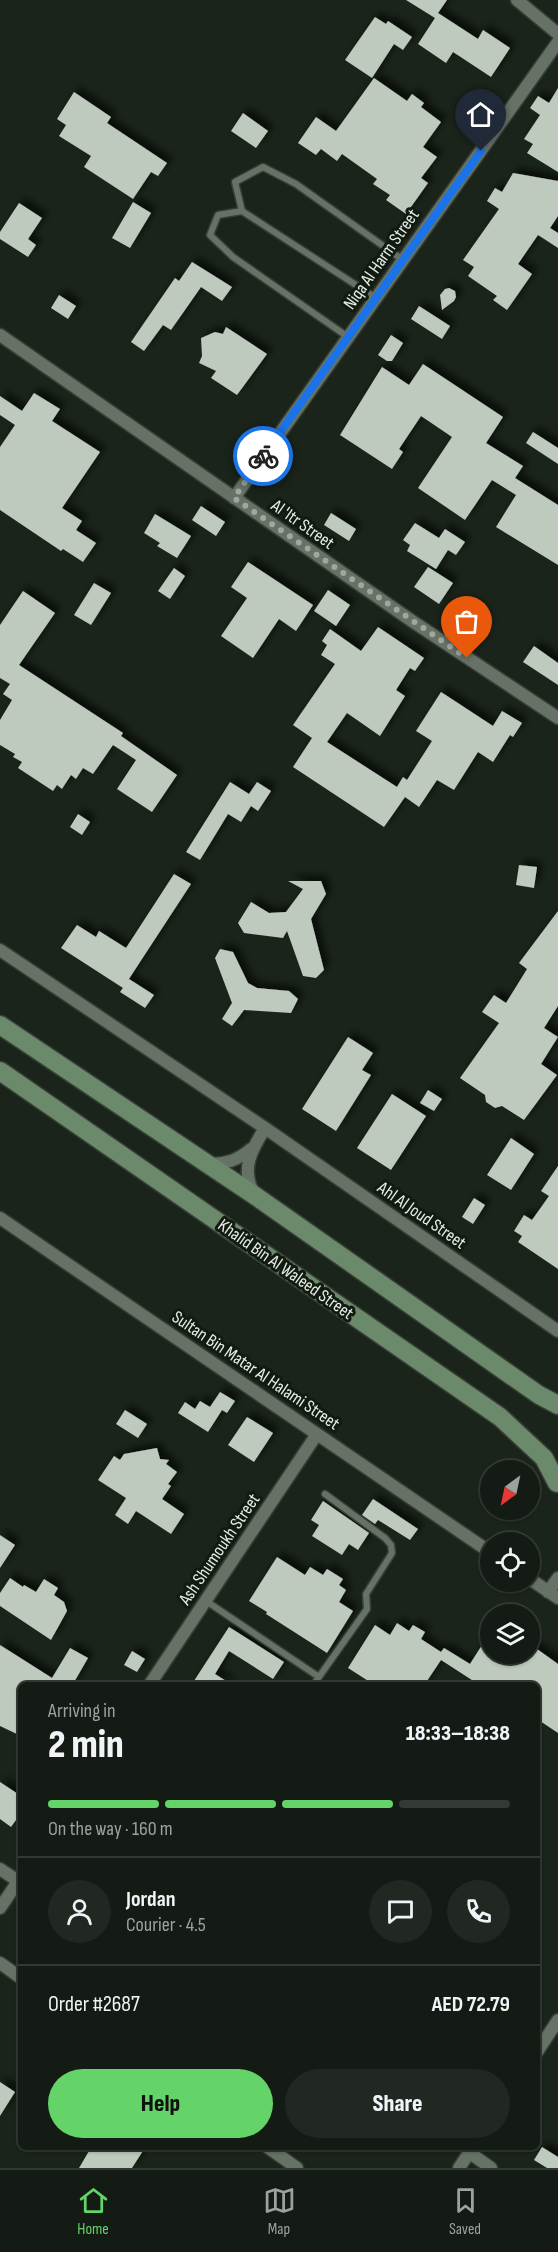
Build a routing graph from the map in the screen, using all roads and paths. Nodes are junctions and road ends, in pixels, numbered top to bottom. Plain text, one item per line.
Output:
1 (517, 0) edge
2 (558, 34) edge
3 (558, 42) edge
4 (242, 211) junction
5 (403, 260) junction
6 (376, 298) junction
7 (0, 335) edge
8 (348, 337) junction
9 (234, 498) junction
10 (558, 718) edge
11 (0, 950) edge
12 (2, 1032) edge
13 (0, 1071) edge
14 (266, 1128) junction
15 (252, 1148) junction
16 (204, 1164) junction
17 (257, 1197) junction
18 (0, 1218) edge
19 (558, 1331) edge
20 (558, 1405) edge
21 (317, 1434) junction
22 (558, 1464) edge
23 (557, 1486) edge
24 (325, 1494) dead end
25 (480, 1545) edge
26 (558, 1578) edge
27 (540, 1586) edge
28 (553, 1595) edge
29 (206, 1601) junction
30 (319, 1677) junction
31 (151, 1682) edge
32 (315, 1682) edge
33 (0, 1869) edge
34 (18, 1878) edge
35 (18, 1882) edge
36 (0, 1908) edge
37 (0, 1963) edge
38 (18, 1976) edge
39 (558, 2020) edge
40 (540, 2047) edge
41 (272, 2150) edge
42 (472, 2150) edge
43 (297, 2168) edge
44 (459, 2168) edge
45 (491, 2168) edge

1 - 2 street
3 - 5 street, Niqa Al Harm Street
4 - 5 lane
4 - 6 lane
4 - 8 lane
5 - 6 street, Niqa Al Harm Street
6 - 8 street, Niqa Al Harm Street
7 - 9 street, Al 'Itr Street
8 - 9 street, Niqa Al Harm Street
9 - 10 street, Al 'Itr Street
11 - 14 street, Ahl Al Joud Street
12 - 16 street
13 - 23 street, Khalid Bin Al Waleed Street
14 - 15 street
14 - 19 street, Ahl Al Joud Street
15 - 16 street
15 - 17 street
16 - 17 street
17 - 20 street
18 - 21 street, Sultan Bin Matar Al Halami Street
21 - 25 street, Sultan Bin Matar Al Halami Street
21 - 29 street, Ash Shumoukh Street
22 - 23 street
24 - 30 lane
26 - 28 street
27 - 28 street
29 - 30 lane
29 - 31 street, Ash Shumoukh Street
30 - 32 lane
33 - 34 street
35 - 36 street
37 - 38 street
39 - 40 street
41 - 43 street
42 - 44 street
42 - 45 street

